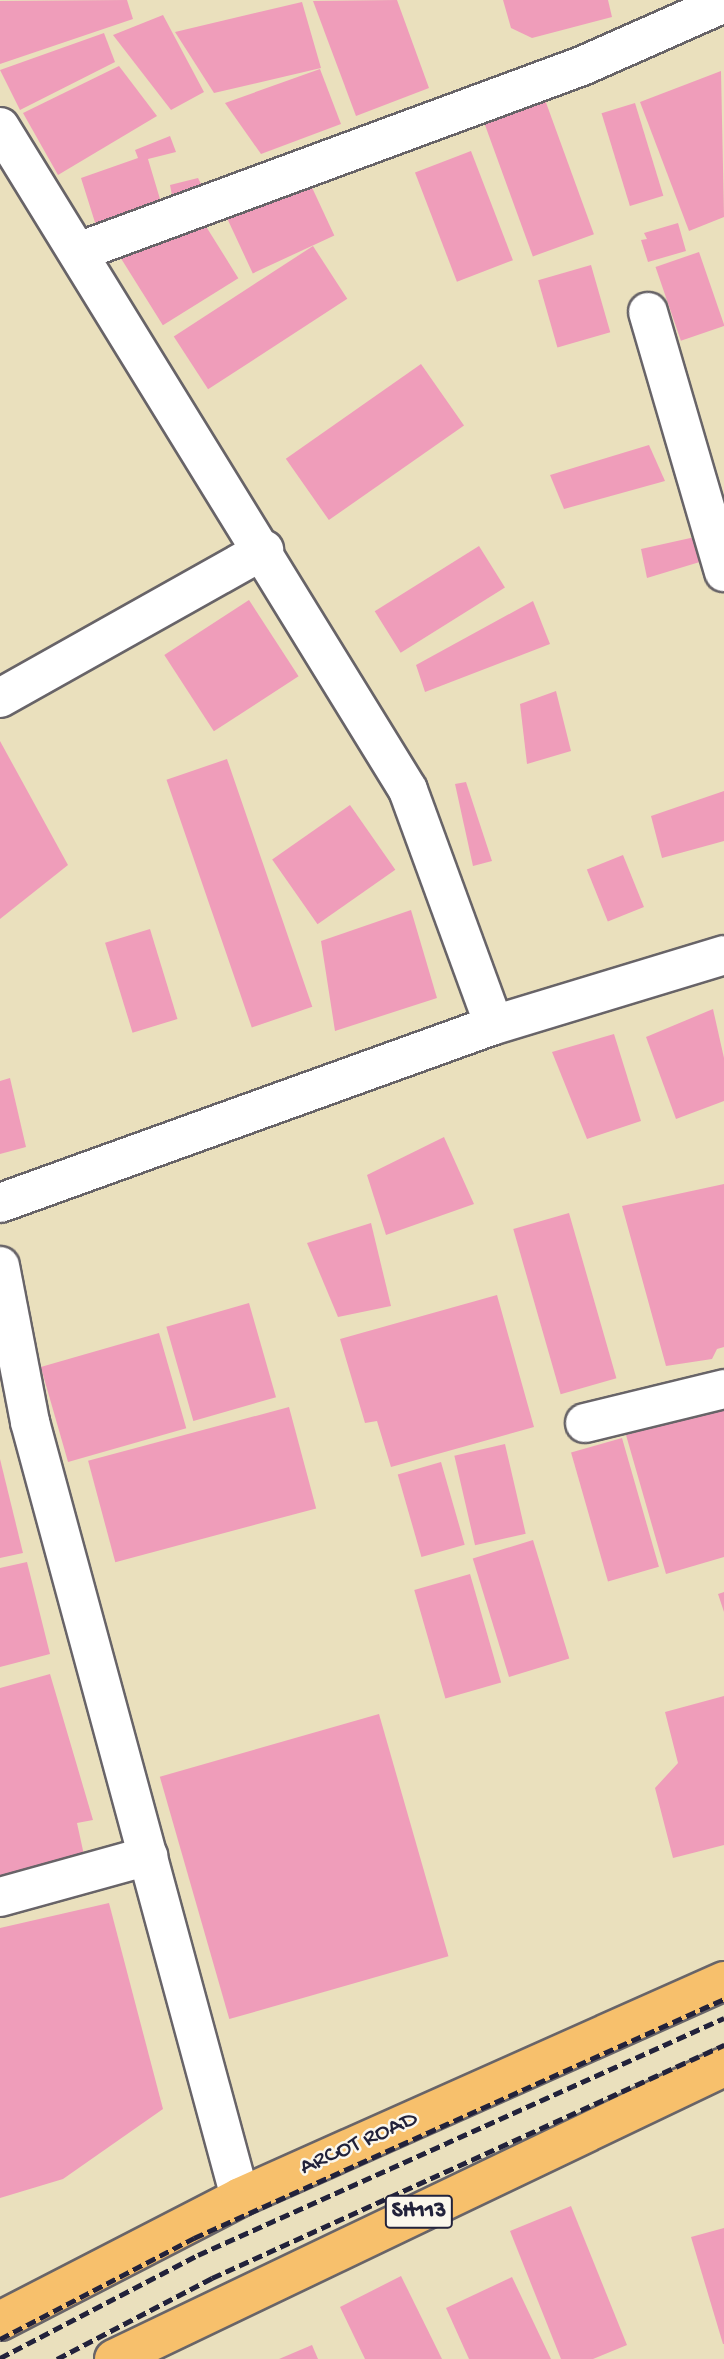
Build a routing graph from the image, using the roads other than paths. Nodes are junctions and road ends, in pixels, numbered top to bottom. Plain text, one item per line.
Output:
1 (724, 3) edge
2 (0, 127) edge
3 (78, 252) junction
4 (648, 312) dead end
5 (264, 550) junction
6 (724, 572) edge
7 (0, 698) edge
8 (724, 955) edge
9 (494, 1025) junction
10 (0, 1203) edge
11 (0, 1266) edge
12 (724, 1389) edge
13 (585, 1423) dead end
14 (15, 1426) edge
15 (148, 1856) junction
16 (0, 1897) edge
17 (724, 1982) edge
18 (724, 2067) edge
19 (240, 2197) junction
20 (0, 2321) edge
21 (114, 2359) edge

1 - 3 street
2 - 3 street
3 - 5 street
4 - 6 street
5 - 7 street
5 - 9 street
8 - 9 street
9 - 10 street
11 - 14 street
12 - 13 street
14 - 15 street
15 - 16 street
15 - 19 street
17 - 19 main road, ARCOT ROAD
18 - 21 main road, SH113
19 - 20 main road, ARCOT ROAD

